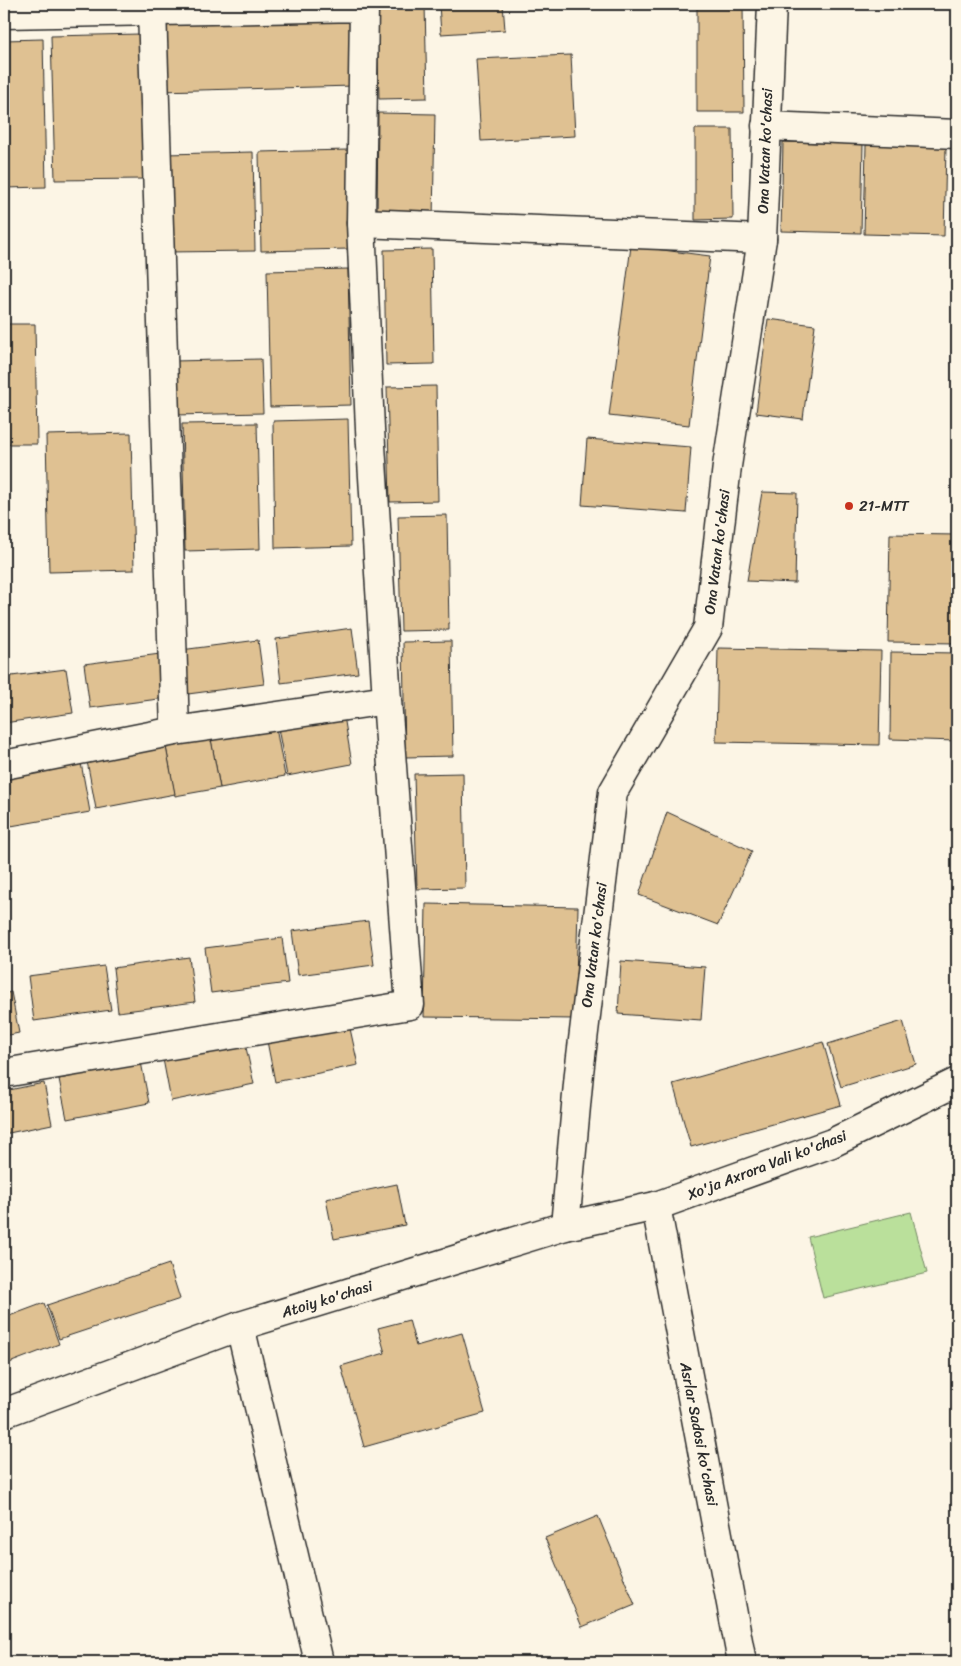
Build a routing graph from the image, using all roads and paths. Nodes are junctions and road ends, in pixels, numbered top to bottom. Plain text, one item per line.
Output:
1 (772, 4) edge
2 (20, 10) edge
3 (152, 10) junction
4 (766, 126) junction
5 (957, 134) edge
6 (361, 223) junction
7 (762, 239) junction
8 (387, 700) junction
9 (175, 731) junction
10 (4, 765) edge
11 (4, 1074) edge
12 (957, 1082) edge
13 (656, 1206) junction
14 (565, 1226) junction
15 (240, 1326) junction
16 (4, 1413) edge
17 (319, 1662) edge
18 (742, 1662) edge

1 - 4 street, Ona Vatan ko'chasi
2 - 3 street
3 - 6 street
3 - 9 street
4 - 5 street
4 - 7 street, Ona Vatan ko'chasi
6 - 7 street
6 - 8 street
7 - 14 street, Ona Vatan ko'chasi
8 - 9 street
8 - 11 street
9 - 10 street
12 - 13 street, Xo'ja Axrora Vali ko'chasi
13 - 14 street, Atoiy ko'chasi
13 - 18 street, Asrlar Sadosi ko'chasi
14 - 15 street, Atoiy ko'chasi
15 - 16 street, Atoiy ko'chasi
15 - 17 street

